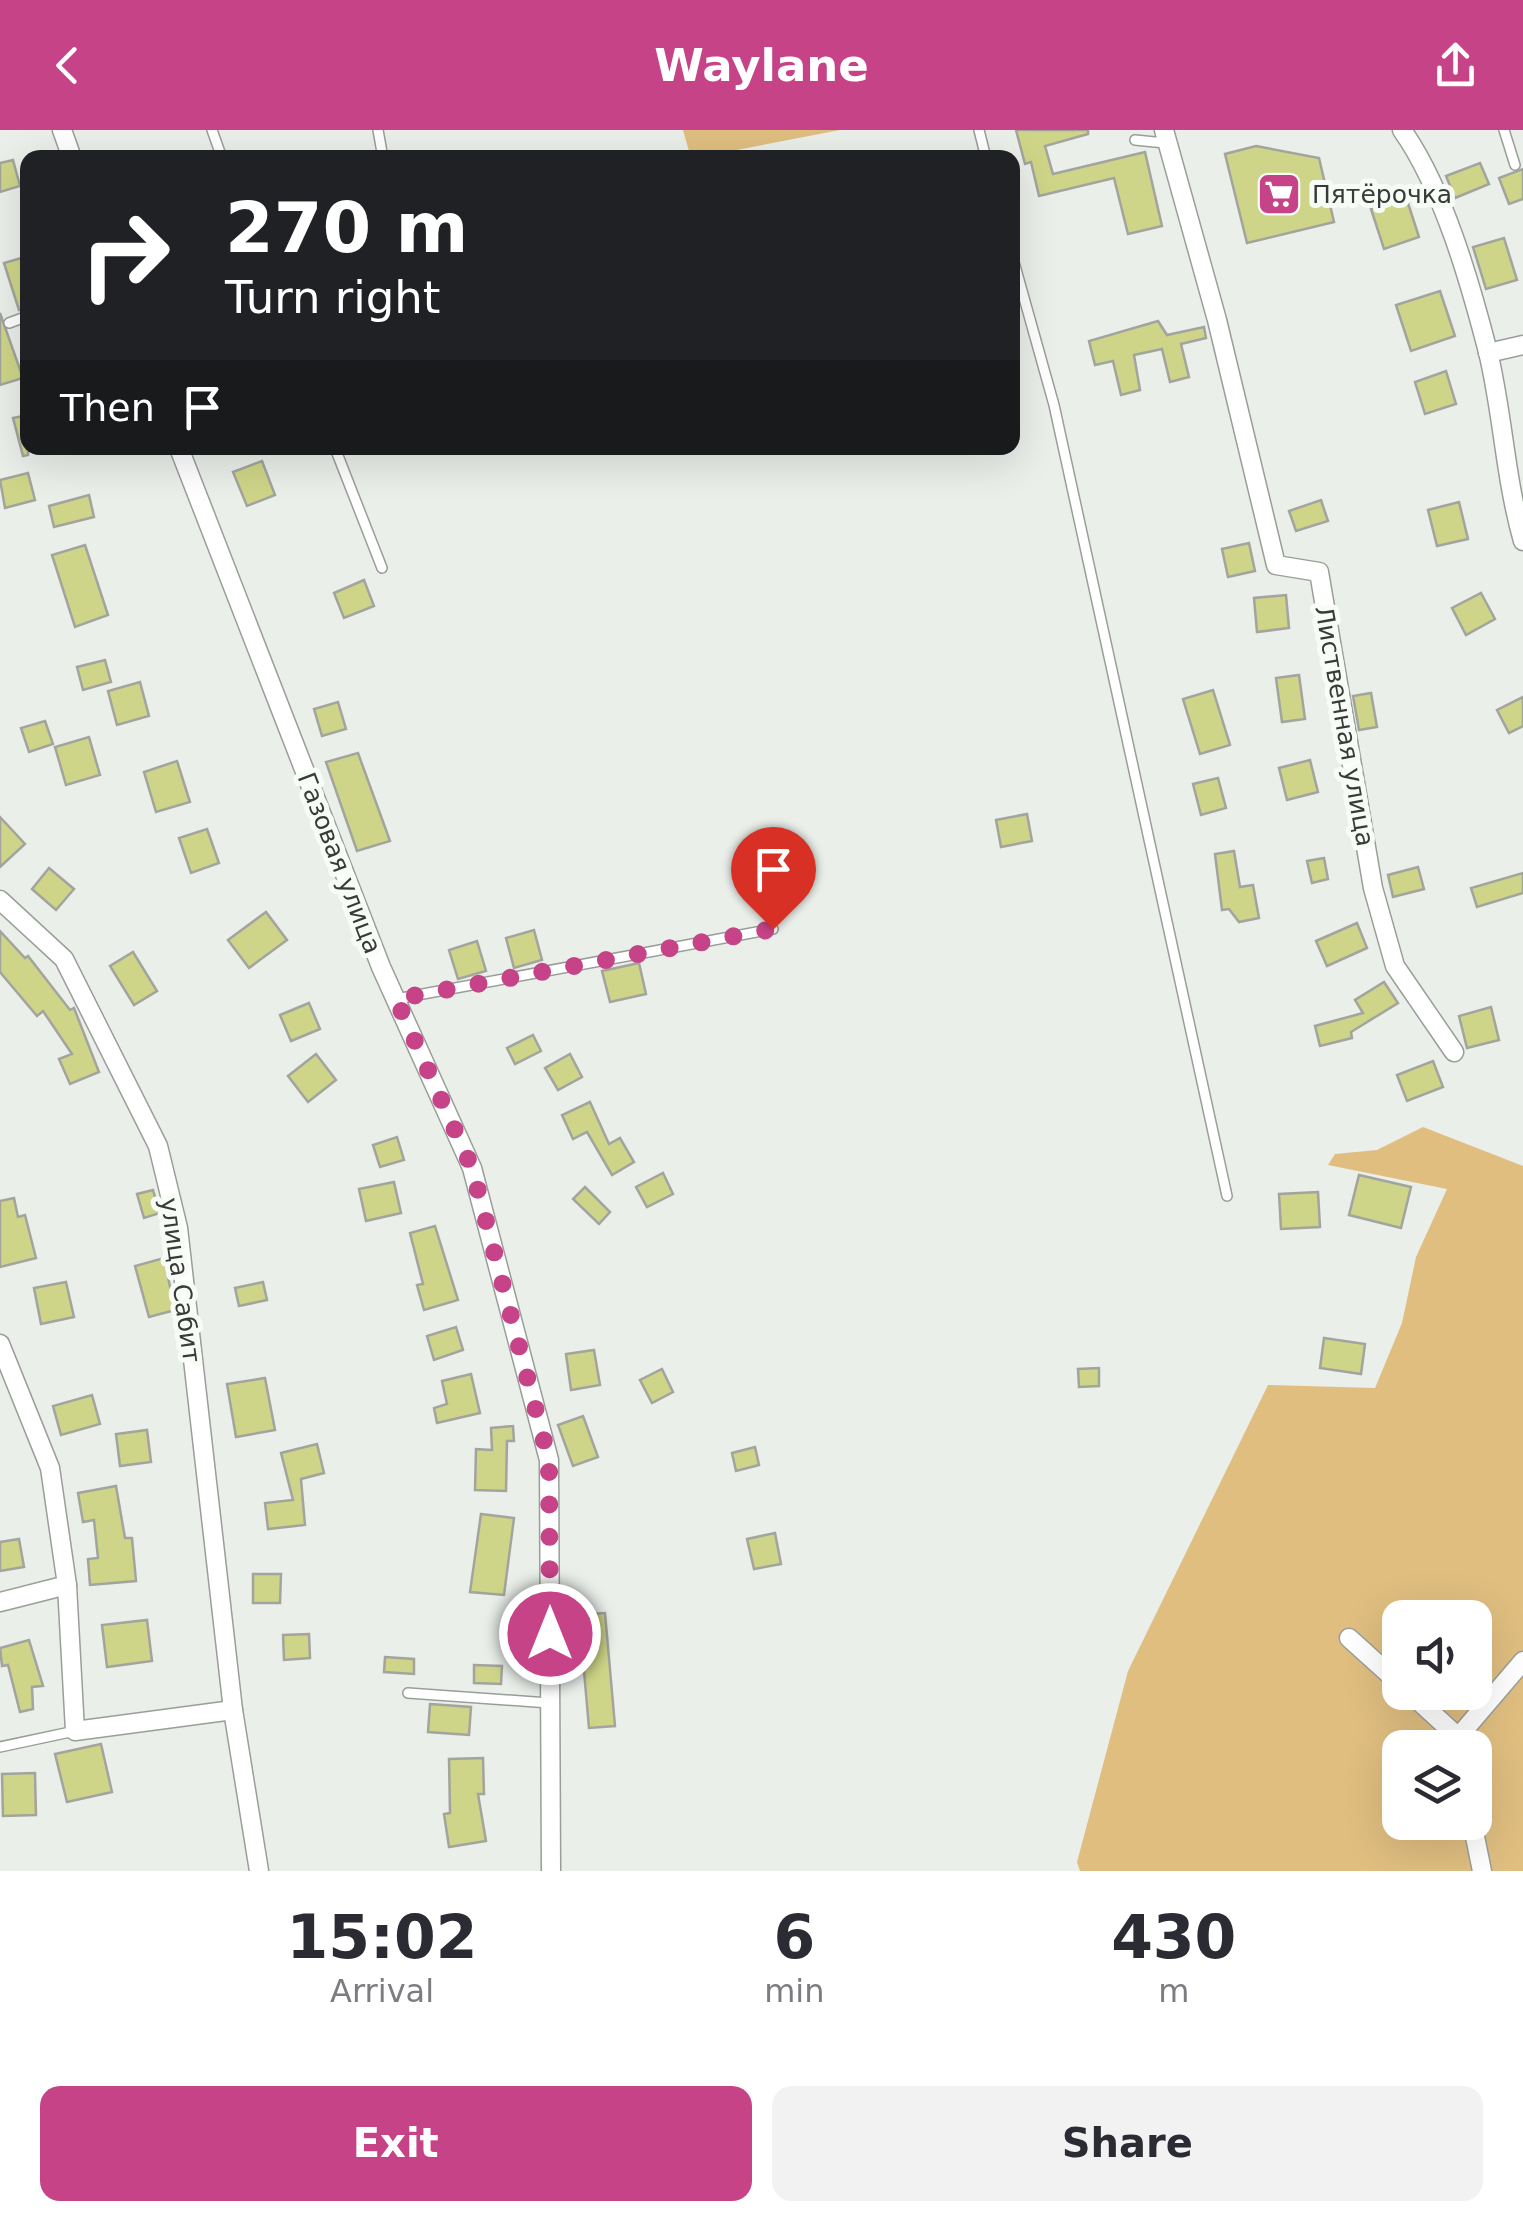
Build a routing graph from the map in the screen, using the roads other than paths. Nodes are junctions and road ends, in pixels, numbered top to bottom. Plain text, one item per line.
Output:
1 (1402, 130) edge
2 (1504, 130) edge
3 (1164, 136) edge
4 (1135, 140) dead end
5 (1515, 165) dead end
6 (1020, 283) edge
7 (20, 319) edge
8 (9, 322) dead end
9 (1523, 345) edge
10 (1488, 353) junction
11 (182, 455) edge
12 (338, 455) edge
13 (1523, 541) edge
14 (382, 568) dead end
15 (0, 900) edge
16 (773, 929) dead end
17 (396, 999) junction
18 (1454, 1052) dead end
19 (1227, 1196) dead end
20 (0, 1344) edge
21 (66, 1584) junction
22 (0, 1602) edge
23 (1349, 1638) dead end
24 (1523, 1662) edge
25 (1382, 1668) edge
26 (408, 1693) dead end
27 (550, 1703) junction
28 (233, 1710) junction
29 (1426, 1710) edge
30 (75, 1730) junction
31 (1445, 1730) edge
32 (1467, 1730) edge
33 (0, 1747) edge
34 (1476, 1840) edge
35 (259, 1871) edge
36 (551, 1871) edge
37 (1482, 1871) edge

1 - 10 street
2 - 5 lane
3 - 4 lane
3 - 18 street, Лиственная улица
6 - 19 lane
7 - 8 lane
9 - 10 street
10 - 13 street
11 - 17 street, Газовая улица
12 - 14 lane
15 - 28 street, улица Сабит
16 - 17 lane
17 - 27 street, Газовая улица
20 - 21 street
21 - 22 street
21 - 30 street
23 - 25 street
24 - 32 street
26 - 27 lane
27 - 36 street, Газовая улица
28 - 30 street
28 - 35 street, улица Сабит
29 - 31 street
30 - 33 lane
34 - 37 street

